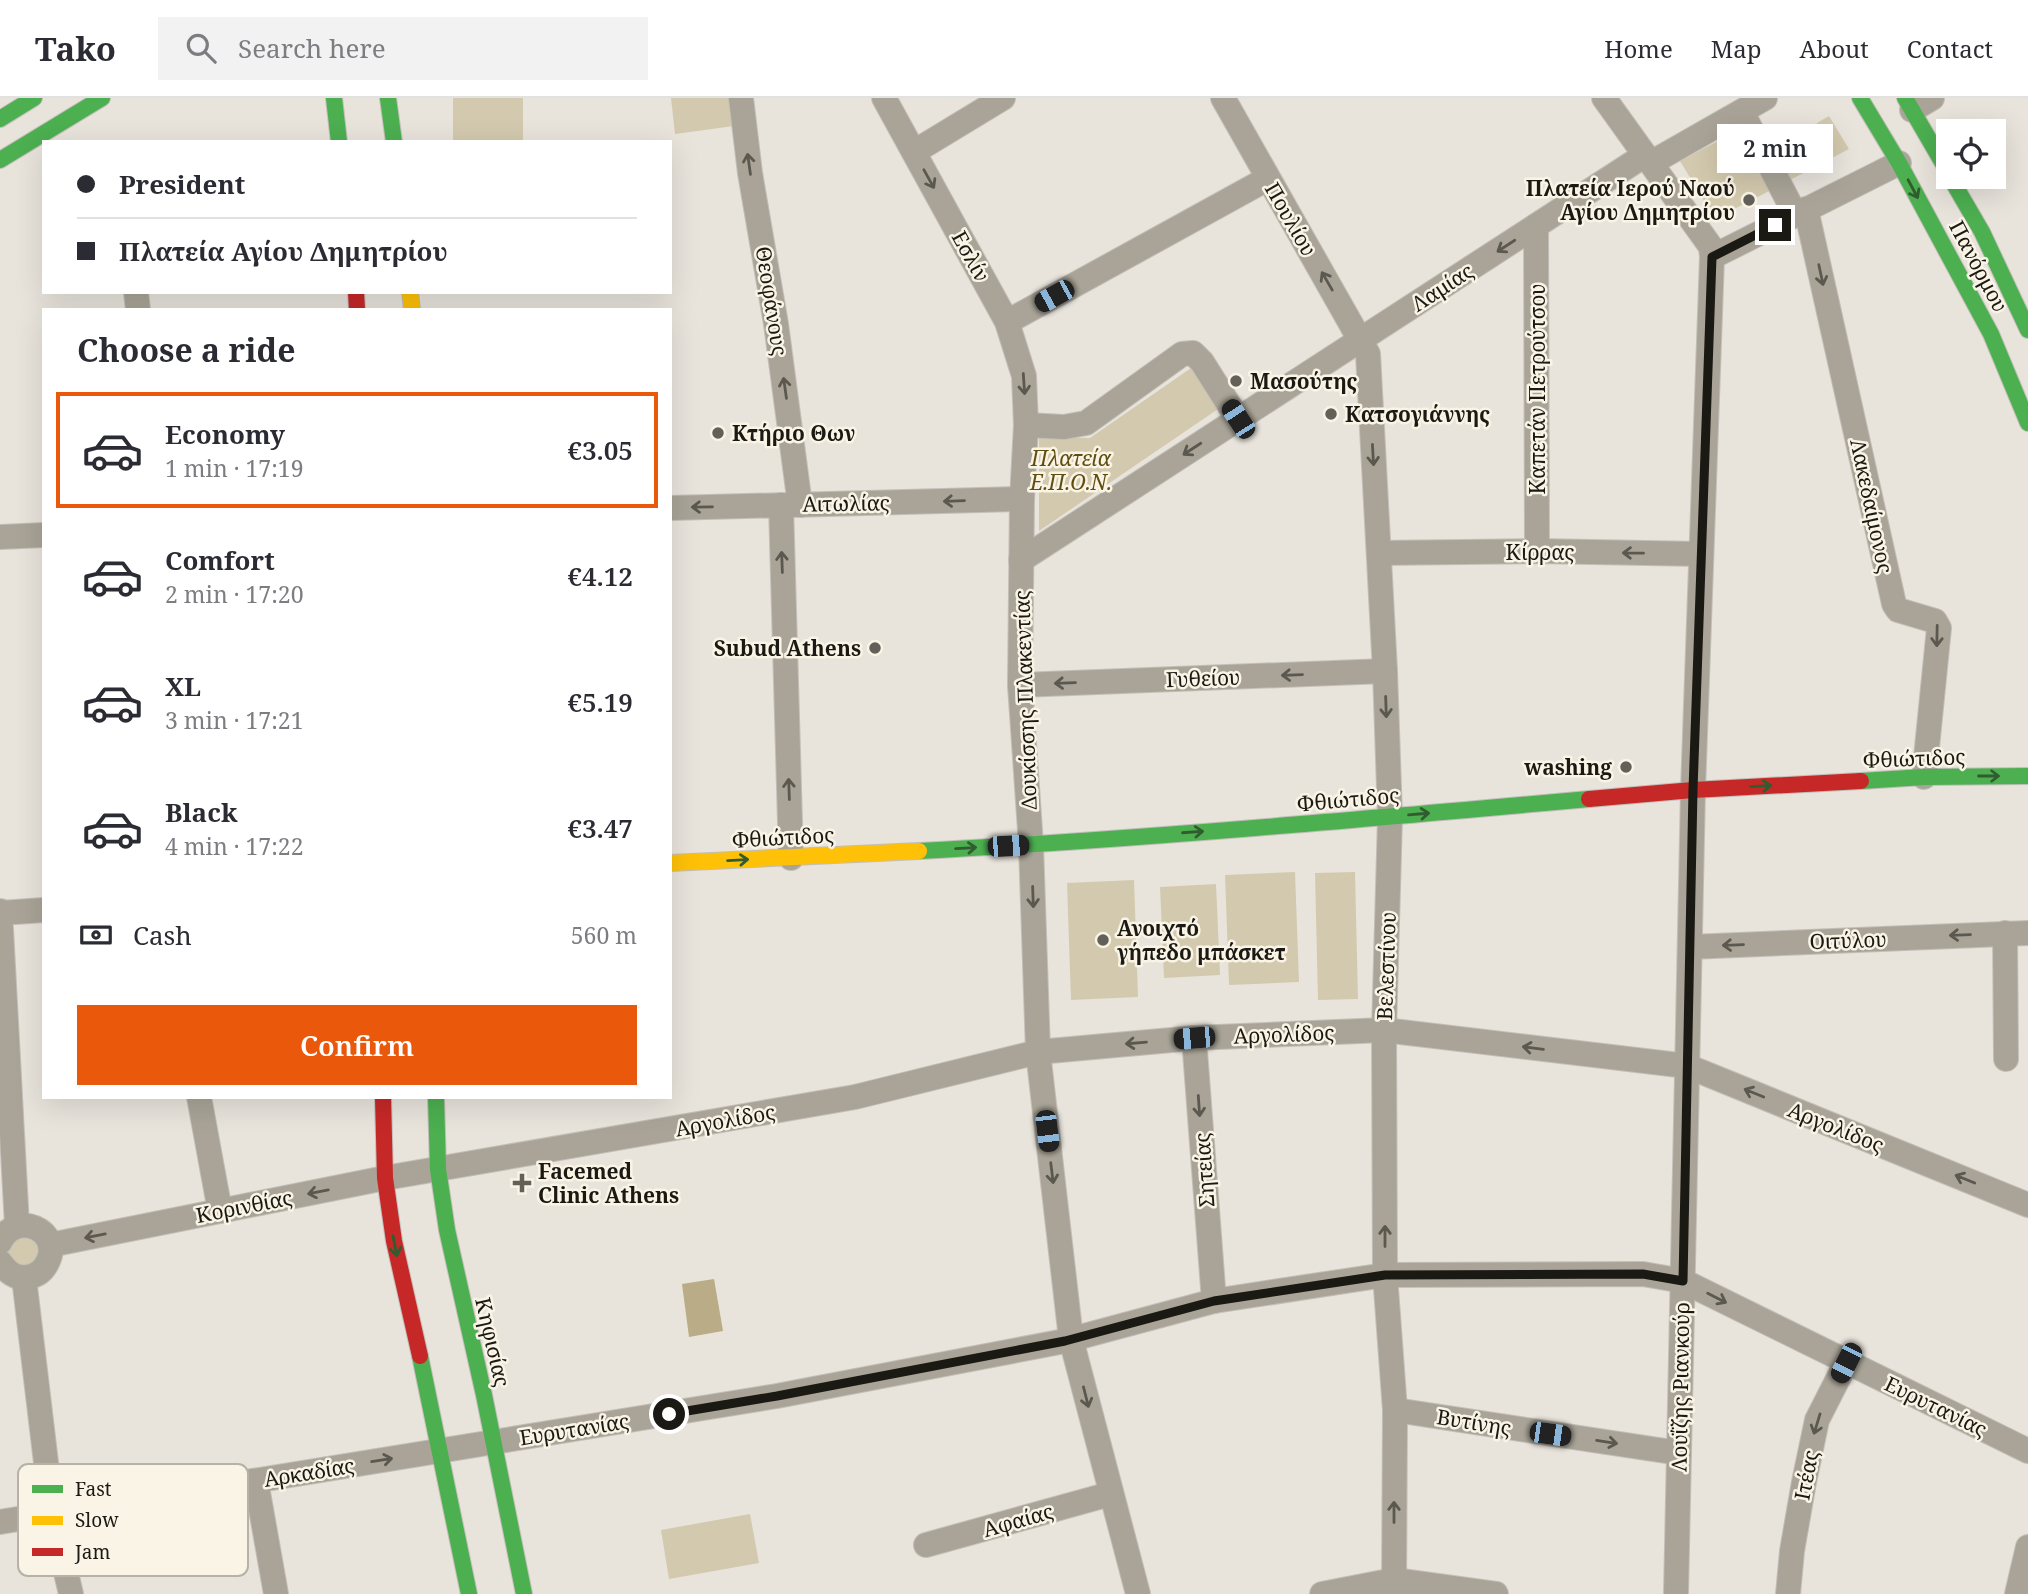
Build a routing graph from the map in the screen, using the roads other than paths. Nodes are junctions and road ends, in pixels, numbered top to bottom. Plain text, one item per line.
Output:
1 (34, 98) edge
2 (102, 98) edge
3 (334, 98) edge
4 (387, 98) edge
5 (741, 98) edge
6 (884, 98) edge
7 (1003, 98) edge
8 (1223, 98) edge
9 (1604, 98) edge
10 (1765, 98) edge
11 (1860, 98) edge
12 (1917, 102) edge
13 (1742, 112) junction
14 (0, 119) edge
15 (340, 140) edge
16 (394, 140) edge
17 (1936, 145) edge
18 (914, 152) junction
19 (1648, 159) junction
20 (0, 160) edge
21 (1899, 163) junction
22 (1267, 179) junction
23 (1957, 189) edge
24 (1801, 212) junction
25 (1536, 226) junction
26 (1712, 257) junction
27 (1007, 322) junction
28 (1361, 340) junction
29 (2017, 343) edge
30 (1238, 419) junction
31 (2028, 423) edge
32 (1026, 425) junction
33 (1022, 499) junction
34 (791, 505) junction
35 (672, 508) edge
36 (42, 535) edge
37 (0, 537) edge
38 (1537, 551) junction
39 (1379, 553) junction
40 (1702, 554) junction
41 (1021, 560) junction
42 (1385, 671) junction
43 (1020, 685) junction
44 (2028, 776) edge
45 (1924, 777) junction
46 (1693, 790) junction
47 (1390, 817) junction
48 (1031, 845) junction
49 (791, 858) junction
50 (672, 863) edge
51 (42, 910) edge
52 (0, 913) edge
53 (2017, 933) edge
54 (1690, 947) junction
55 (1384, 1030) junction
56 (1194, 1038) junction
57 (1038, 1052) junction
58 (2007, 1059) dead end
59 (1687, 1066) junction
60 (199, 1099) edge
61 (383, 1099) edge
62 (436, 1099) edge
63 (438, 1169) junction
64 (385, 1178) junction
65 (2028, 1205) edge
66 (220, 1211) junction
67 (9, 1234) edge
68 (50, 1245) junction
69 (0, 1262) edge
70 (1385, 1275) junction
71 (23, 1278) junction
72 (1683, 1281) junction
73 (1214, 1301) junction
74 (1071, 1339) junction
75 (1846, 1363) junction
76 (1395, 1410) junction
77 (494, 1443) junction
78 (440, 1450) junction
79 (2028, 1451) edge
80 (1679, 1453) junction
81 (46, 1464) edge
82 (256, 1481) junction
83 (248, 1482) edge
84 (1110, 1494) junction
85 (18, 1519) edge
86 (0, 1522) edge
87 (926, 1545) dead end
88 (2028, 1547) edge
89 (67, 1576) edge
90 (1394, 1587) edge
91 (71, 1594) edge
92 (276, 1594) edge
93 (469, 1594) edge
94 (524, 1594) edge
95 (1138, 1594) edge
96 (1322, 1594) edge
97 (1496, 1594) edge
98 (1676, 1594) edge
99 (1788, 1594) edge
100 (2017, 1594) edge

1 - 14 street
2 - 20 street
3 - 15 street
4 - 16 street
34 -> 5 street, Θεοφάνους
6 - 18 street, Εσλίν
7 - 18 street
8 - 22 street, Πουλίου
9 - 19 street
10 - 13 street, Λαμίας
11 - 21 street, Πανόρμου
12 - 17 street, Πανόρμου
13 - 19 street, Λαμίας
13 - 24 street
18 -> 27 street, Εσλίν
19 - 25 street, Λαμίας
19 - 26 street
21 - 24 street
21 -> 29 street, Πανόρμου
22 - 27 street
28 -> 22 street, Πουλίου
23 - 29 street, Πανόρμου
24 - 26 street
24 -> 45 street, Λακεδαίμονος
25 -> 28 street, Λαμίας
25 - 38 street, Καπετάν Πετρούτσου
26 - 40 street, Λουΐζης Ριανκούρ
27 -> 32 street, Εσλίν
28 - 30 street, Λαμίας
28 -> 39 street, Βελεστίνου
29 - 31 street, Πανόρμου
30 - 32 street
30 -> 41 street, Λαμίας
32 - 33 street, Δουκίσσης Πλακεντίας
33 -> 34 street, Αιτωλίας
33 - 41 street, Δουκίσσης Πλακεντίας
34 -> 35 street, Αιτωλίας
49 -> 34 street, Θεοφάνους
36 - 37 street
38 - 39 street, Κίρρας
40 -> 38 street, Κίρρας
39 - 42 street, Βελεστίνου
40 - 46 street, Λουΐζης Ριανκούρ
41 - 43 street, Δουκίσσης Πλακεντίας
42 -> 43 street, Γυθείου
42 -> 47 street, Βελεστίνου
43 - 48 street, Δουκίσσης Πλακεντίας
45 -> 44 street, Φθιώτιδος
46 -> 45 street, Φθιώτιδος
47 -> 46 street, Φθιώτιδος
46 - 54 street, Λουΐζης Ριανκούρ
48 -> 47 street, Φθιώτιδος
47 - 55 street, Βελεστίνου
49 -> 48 street, Φθιώτιδος
48 -> 57 street, Δουκίσσης Πλακεντίας
50 -> 49 street, Φθιώτιδος
51 - 52 street
52 - 67 street
53 -> 54 street, Οιτύλου
53 - 58 street, Οιτύλου
54 - 59 street, Λουΐζης Ριανκούρ
55 - 56 street, Αργολίδος
59 -> 55 street, Αργολίδος
70 -> 55 street, Βελεστίνου
56 -> 57 street, Αργολίδος
56 -> 73 street, Σητείας
57 - 63 street, Αργολίδος
57 -> 74 street, Δουκίσσης Πλακεντίας
65 -> 59 street, Αργολίδος
59 - 72 street, Λουΐζης Ριανκούρ
60 - 66 street
61 - 64 street
62 - 63 street, Κηφισίας
63 - 64 street, Κορινθίας
63 - 77 street, Κηφισίας
64 -> 66 street, Κορινθίας
64 -> 78 street
66 -> 68 street, Κορινθίας
67 - 68 street
68 - 71 street
69 - 71 street
70 - 72 street, Ευρυτανίας
70 - 73 street, Ευρυτανίας
70 - 76 street, Βελεστίνου
71 - 81 street
72 -> 75 street, Ευρυτανίας
72 - 80 street, Λουΐζης Ριανκούρ
73 - 74 street, Ευρυτανίας
74 - 77 street, Ευρυτανίας
74 -> 84 street, Δουκίσσης Πλακεντίας
75 - 79 street, Ευρυτανίας
75 -> 99 street, Ιτέας
76 -> 80 street, Βυτίνης
90 -> 76 street, Βελεστίνου
77 - 78 street, Αρκαδίας
77 - 94 street, Κηφισίας
82 -> 78 street, Αρκαδίας
78 - 93 street
80 - 98 street, Λουΐζης Ριανκούρ
82 - 83 street, Αρκαδίας
82 - 92 street
84 - 87 street, Αφαίας
84 - 95 street, Δουκίσσης Πλακεντίας
85 - 86 street, Αρκαδίας
88 - 100 street
89 - 91 street
90 - 96 street
90 - 97 street

